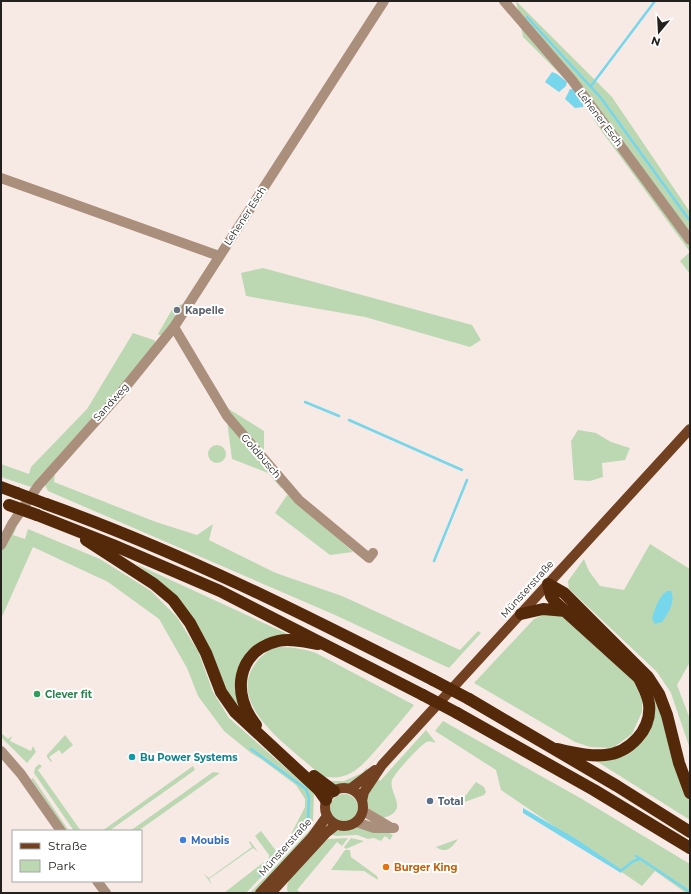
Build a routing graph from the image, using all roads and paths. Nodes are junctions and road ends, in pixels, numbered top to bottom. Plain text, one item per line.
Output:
1 (384, 1) edge
2 (504, 1) edge
3 (1, 178) edge
4 (690, 240) edge
5 (219, 256) junction
6 (174, 327) junction
7 (690, 428) edge
8 (1, 487) edge
9 (5, 503) edge
10 (58, 523) junction
11 (1, 545) edge
12 (373, 553) dead end
13 (548, 584) junction
14 (566, 611) junction
15 (521, 614) junction
16 (328, 646) junction
17 (556, 749) junction
18 (1, 751) edge
19 (382, 765) junction
20 (350, 789) junction
21 (334, 790) junction
22 (690, 793) edge
23 (326, 800) junction
24 (362, 801) junction
25 (363, 811) junction
26 (327, 816) junction
27 (356, 822) junction
28 (336, 825) junction
29 (61, 830) edge
30 (690, 832) edge
31 (690, 848) edge
32 (98, 882) edge
33 (106, 893) edge
34 (260, 893) edge
35 (271, 893) edge

1 - 5 street, Lehener Esch
2 - 4 street, Lehener Esch
3 - 5 street, Lehener Esch
5 - 6 street, Sandweg
6 - 11 street, Sandweg
6 - 12 street, Goldbusch
7 - 13 main road, Münsterstraße
8 - 17 highway, bridge
9 - 10 highway, bridge
10 - 16 highway
10 - 23 highway
13 - 14 highway
13 - 15 main road, Münsterstraße
13 - 22 highway
14 - 15 highway
14 - 17 highway
15 - 19 main road, Münsterstraße
16 - 21 highway
16 - 31 highway, bridge
17 - 30 highway
18 - 29 street
19 - 20 main road, Münsterstraße
19 - 24 main road, Münsterstraße
20 - 21 main road
20 - 24 main road
21 - 23 main road
23 - 26 main road
24 - 25 main road
25 - 27 main road
25 - 27 street
26 - 28 main road
26 - 34 main road, Münsterstraße
27 - 28 main road
28 - 35 main road, Münsterstraße
32 - 33 street

